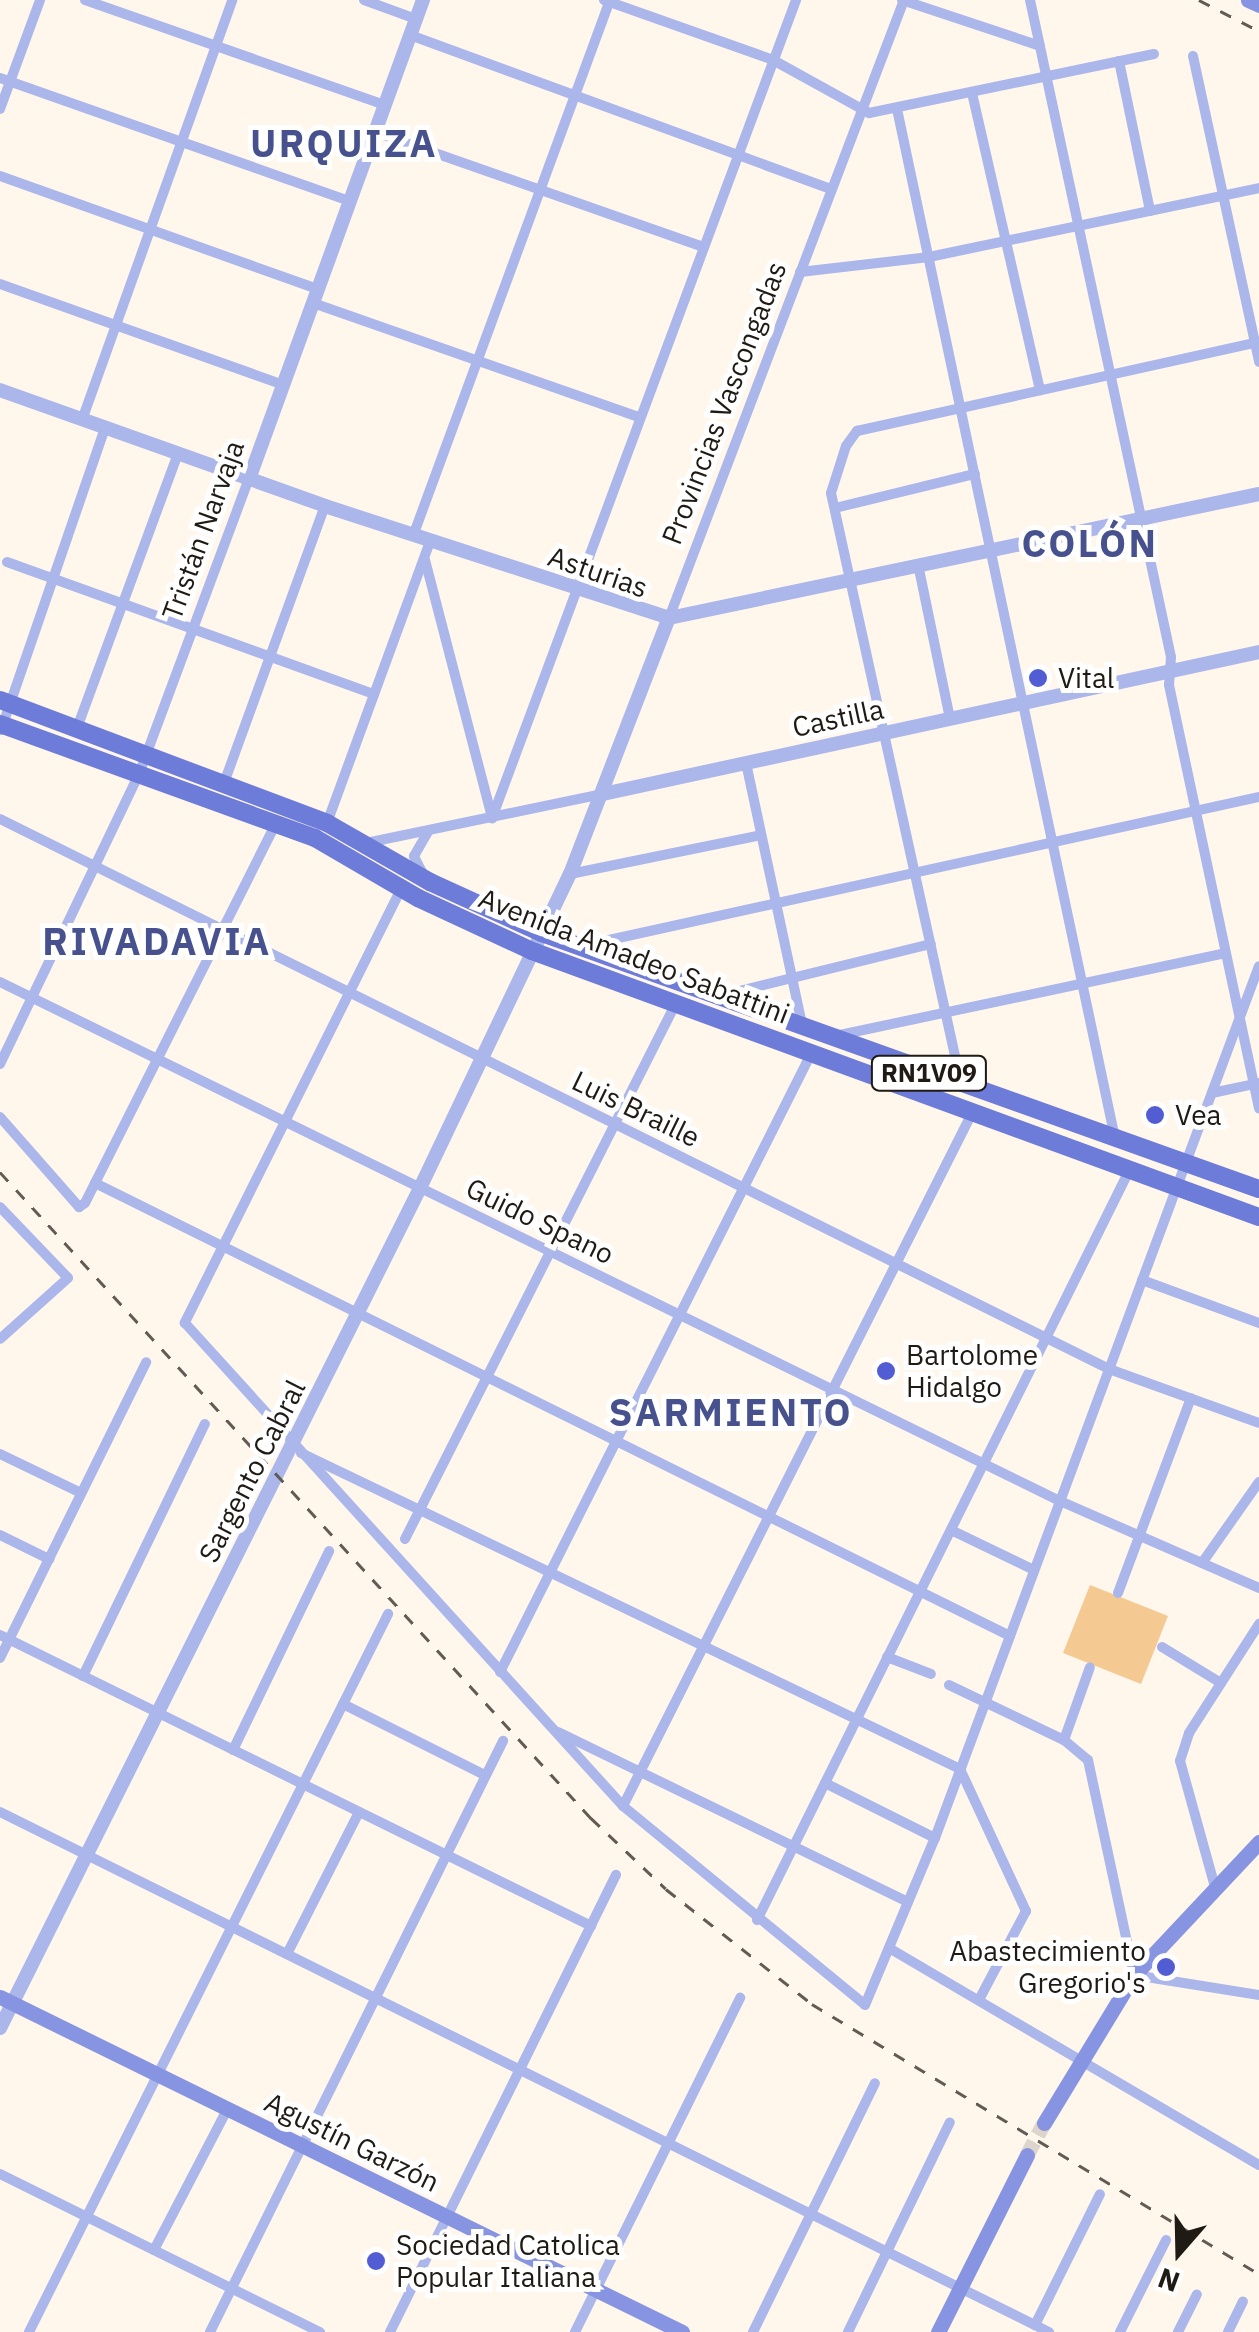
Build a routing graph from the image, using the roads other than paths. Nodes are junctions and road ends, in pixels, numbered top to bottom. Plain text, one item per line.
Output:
1 (40, 0) edge
2 (85, 0) edge
3 (232, 0) edge
4 (364, 0) edge
5 (423, 0) edge
6 (796, 0) edge
7 (903, 0) edge
8 (1030, 0) edge
9 (1248, 0) edge
10 (608, 1) edge
11 (1259, 5) edge
12 (416, 19) junction
13 (410, 35) junction
14 (215, 46) junction
15 (1040, 46) junction
16 (1154, 54) dead end
17 (1193, 56) dead end
18 (773, 60) junction
19 (1119, 61) junction
20 (1047, 76) junction
21 (5, 80) edge
22 (972, 93) junction
23 (575, 95) junction
24 (384, 105) junction
25 (0, 109) edge
26 (897, 109) junction
27 (861, 112) junction
28 (375, 132) junction
29 (181, 142) junction
30 (738, 155) junction
31 (0, 176) edge
32 (831, 188) junction
33 (1259, 188) edge
34 (540, 190) junction
35 (1223, 196) junction
36 (350, 202) junction
37 (1150, 211) junction
38 (1079, 226) junction
39 (150, 229) junction
40 (1006, 241) junction
41 (703, 247) junction
42 (929, 258) junction
43 (800, 272) junction
44 (0, 284) edge
45 (315, 296) junction
46 (115, 326) junction
47 (1257, 342) edge
48 (477, 361) junction
49 (1259, 362) edge
50 (1111, 375) junction
51 (283, 385) junction
52 (0, 390) edge
53 (1040, 390) junction
54 (961, 408) junction
55 (639, 417) junction
56 (82, 420) junction
57 (105, 428) junction
58 (178, 454) junction
59 (975, 474) junction
60 (249, 479) junction
61 (1259, 494) edge
62 (324, 506) junction
63 (835, 508) junction
64 (1142, 521) junction
65 (413, 536) junction
66 (430, 542) junction
67 (992, 553) junction
68 (425, 558) junction
69 (7, 562) dead end
70 (919, 569) junction
71 (51, 578) junction
72 (851, 583) junction
73 (574, 590) junction
74 (123, 604) junction
75 (669, 618) junction
76 (193, 629) junction
77 (1259, 652) edge
78 (270, 656) junction
79 (1170, 671) junction
80 (374, 694) junction
81 (4, 701) edge
82 (1024, 703) junction
83 (950, 719) junction
84 (1, 727) edge
85 (77, 728) junction
86 (884, 733) junction
87 (147, 754) junction
88 (746, 764) junction
89 (139, 774) junction
90 (224, 784) junction
91 (603, 794) junction
92 (1259, 797) edge
93 (1196, 812) junction
94 (492, 818) junction
95 (0, 819) edge
96 (276, 823) junction
97 (327, 823) junction
98 (428, 832) junction
99 (761, 835) junction
100 (365, 843) junction
101 (1054, 843) junction
102 (95, 866) junction
103 (570, 874) junction
104 (915, 874) junction
105 (430, 882) junction
106 (401, 889) junction
107 (776, 905) junction
108 (223, 929) junction
109 (542, 933) junction
110 (931, 944) junction
111 (532, 951) junction
112 (598, 952) junction
113 (1225, 953) junction
114 (1258, 973) edge
115 (792, 976) junction
116 (0, 982) edge
117 (1084, 983) junction
118 (352, 993) junction
119 (719, 996) junction
120 (32, 998) junction
121 (676, 1002) junction
122 (946, 1012) junction
123 (1239, 1019) junction
124 (802, 1026) junction
125 (832, 1037) junction
126 (812, 1052) junction
127 (481, 1058) junction
128 (158, 1059) junction
129 (0, 1064) edge
130 (961, 1084) junction
131 (1256, 1084) edge
132 (1212, 1093) junction
133 (1259, 1110) edge
134 (973, 1111) junction
135 (0, 1117) edge
136 (286, 1122) junction
137 (614, 1123) junction
138 (1116, 1139) junction
139 (1185, 1163) junction
140 (1130, 1168) junction
141 (96, 1182) junction
142 (1177, 1187) junction
143 (420, 1188) junction
144 (744, 1188) junction
145 (1259, 1189) edge
146 (0, 1207) edge
147 (1259, 1216) edge
148 (224, 1246) junction
149 (550, 1251) junction
150 (896, 1263) junction
151 (1142, 1280) junction
152 (358, 1313) junction
153 (680, 1315) junction
154 (1259, 1323) edge
155 (1046, 1337) junction
156 (0, 1339) edge
157 (146, 1362) dead end
158 (1109, 1368) junction
159 (487, 1376) junction
160 (832, 1390) junction
161 (1192, 1398) junction
162 (1259, 1423) edge
163 (205, 1424) dead end
164 (617, 1441) junction
165 (297, 1448) junction
166 (0, 1454) edge
167 (984, 1464) junction
168 (1259, 1482) edge
169 (82, 1493) junction
170 (1060, 1501) junction
171 (421, 1506) junction
172 (769, 1516) junction
173 (951, 1530) junction
174 (0, 1535) edge
175 (1140, 1536) junction
176 (404, 1540) dead end
177 (330, 1551) dead end
178 (49, 1559) junction
179 (1202, 1563) junction
180 (552, 1570) junction
181 (1034, 1570) junction
182 (1259, 1588) edge
183 (921, 1592) junction
184 (1118, 1593) dead end
185 (388, 1614) dead end
186 (1259, 1624) edge
187 (1010, 1636) junction
188 (4, 1638) edge
189 (704, 1644) junction
190 (1162, 1648) dead end
191 (887, 1657) junction
192 (0, 1658) edge
193 (1090, 1666) dead end
194 (500, 1672) junction
195 (932, 1674) dead end
196 (83, 1676) junction
197 (1221, 1683) junction
198 (949, 1686) dead end
199 (344, 1704) junction
200 (984, 1704) junction
201 (158, 1713) junction
202 (857, 1719) junction
203 (552, 1729) junction
204 (1064, 1740) junction
205 (503, 1741) dead end
206 (233, 1750) junction
207 (960, 1769) junction
208 (640, 1771) junction
209 (485, 1774) junction
210 (825, 1782) junction
211 (304, 1785) junction
212 (622, 1806) junction
213 (0, 1812) edge
214 (359, 1812) junction
215 (935, 1838) junction
216 (1259, 1842) edge
217 (794, 1846) junction
218 (87, 1855) junction
219 (446, 1855) junction
220 (616, 1875) dead end
221 (1215, 1887) junction
222 (908, 1902) junction
223 (757, 1920) junction
224 (232, 1926) junction
225 (591, 1926) junction
226 (889, 1948) junction
227 (288, 1954) junction
228 (1134, 1976) junction
229 (1259, 1995) edge
230 (376, 1996) junction
231 (740, 1998) dead end
232 (980, 1998) junction
233 (6, 2000) edge
234 (0, 2028) edge
235 (1083, 2058) junction
236 (521, 2070) junction
237 (158, 2074) junction
238 (875, 2083) dead end
239 (228, 2108) junction
240 (950, 2122) dead end
241 (1044, 2123) tunnel mouth
242 (303, 2145) junction
243 (667, 2146) junction
244 (1027, 2154) tunnel mouth
245 (1259, 2165) edge
246 (0, 2174) edge
247 (1100, 2194) dead end
248 (85, 2216) junction
249 (810, 2216) junction
250 (449, 2217) junction
251 (1166, 2240) dead end
252 (154, 2250) junction
253 (887, 2253) junction
254 (230, 2288) junction
255 (959, 2288) junction
256 (596, 2290) junction
257 (1197, 2294) dead end
258 (1243, 2301) dead end
259 (1035, 2325) junction
260 (29, 2332) edge
261 (210, 2332) edge
262 (320, 2332) edge
263 (390, 2332) edge
264 (575, 2332) edge
265 (682, 2332) edge
266 (753, 2332) edge
267 (848, 2332) edge
268 (938, 2332) edge
269 (1049, 2332) edge
270 (1120, 2332) edge
271 (1178, 2332) edge
272 (1228, 2332) edge

1 - 21 street
2 - 14 street
3 - 14 street
4 - 12 street
5 - 12 street, Tristán Narvaja
6 - 18 street
7 - 15 street
7 - 27 street, Provincias Vascongadas
8 - 15 street
9 - 11 main road
10 - 18 street
10 - 23 street
12 - 13 street, Tristán Narvaja
13 - 23 street
13 - 24 street, Tristán Narvaja
14 - 24 street
14 - 29 street
15 - 20 street
16 - 19 street
17 - 35 street
18 - 27 street
18 - 30 street
19 - 20 street
19 - 37 street
20 - 22 street
20 - 38 street
21 - 25 street
21 - 29 street
22 - 26 street
22 - 40 street
23 - 30 street
23 - 34 street
24 - 28 street, Tristán Narvaja
26 - 27 street
26 - 42 street
27 - 32 street, Provincias Vascongadas
28 - 34 street
28 - 36 street, Tristán Narvaja
29 - 36 street
29 - 39 street
30 - 32 street
30 - 41 street
31 - 39 street
32 - 43 street, Provincias Vascongadas
33 - 35 street
34 - 41 street
34 - 48 street
35 - 37 street
35 - 47 street
36 - 45 street, Tristán Narvaja
37 - 38 street
38 - 40 street
38 - 50 street
39 - 45 street
39 - 46 street
40 - 42 street
40 - 53 street
41 - 55 street
42 - 43 street
42 - 54 street
43 - 75 street, Provincias Vascongadas
44 - 46 street
45 - 48 street
45 - 51 street, Tristán Narvaja
46 - 51 street
46 - 56 street
47 - 49 street
47 - 50 street
48 - 55 street
48 - 65 street
50 - 53 street
50 - 64 street
51 - 60 street, Tristán Narvaja
52 - 56 street, Asturias
53 - 54 street
54 - 59 street
54 - 63 street
55 - 73 street
56 - 57 street, Asturias
57 - 58 street, Asturias
57 - 71 street
58 - 60 street, Asturias
58 - 74 street
59 - 63 street
59 - 67 street
60 - 62 street, Asturias
60 - 76 street, Tristán Narvaja
61 - 64 street, Asturias
62 - 65 street, Asturias
62 - 78 street
63 - 72 street
64 - 67 street, Asturias
64 - 79 street
65 - 66 street, Asturias
66 - 68 street
66 - 73 street, Asturias
67 - 70 street, Asturias
67 - 82 street
68 - 80 street
68 - 94 street
69 - 71 street
70 - 72 street, Asturias
70 - 83 street
71 - 74 street
71 - 81 street
72 - 75 street, Asturias
72 - 86 street
73 - 75 street, Asturias
73 - 94 street
74 - 76 street
74 - 85 street
75 - 91 street, Provincias Vascongadas
76 - 78 street
76 - 87 street, Tristán Narvaja
77 - 79 street, Castilla
78 - 80 street
78 - 90 street
79 - 82 street, Castilla
79 - 93 street
80 - 97 street
81 - 84 street
81 - 85 main road, Avenida Amadeo Sabattini / RN1V09
82 - 83 street, Castilla
82 - 101 street
83 - 86 street, Castilla
84 - 89 main road, Avenida Amadeo Sabattini / RN1V09
85 - 87 main road, Avenida Amadeo Sabattini / RN1V09
86 - 88 street, Castilla
86 - 104 street
87 - 89 street, Tristán Narvaja
87 - 90 main road, Avenida Amadeo Sabattini / RN1V09
88 - 91 street, Castilla
88 - 99 street
89 - 96 main road, Avenida Amadeo Sabattini / RN1V09
89 - 102 street, Tristán Narvaja
90 - 97 main road, Avenida Amadeo Sabattini / RN1V09
91 - 94 street, Castilla
91 - 103 street, Provincias Vascongadas
92 - 93 street
93 - 101 street
93 - 113 street
94 - 98 street, Castilla
95 - 102 street, Luis Braille
96 - 106 main road, Avenida Amadeo Sabattini / RN1V09
96 - 108 street
97 - 100 main road, Avenida Amadeo Sabattini / RN1V09
98 - 100 street, Castilla
98 - 105 street
99 - 103 street
99 - 107 street
100 - 105 main road, Avenida Amadeo Sabattini / RN1V09
101 - 104 street
101 - 117 street
102 - 108 street, Luis Braille
102 - 120 street, Tristán Narvaja
103 - 109 street, Provincias Vascongadas
104 - 107 street
104 - 110 street
105 - 109 main road, Avenida Amadeo Sabattini / RN1V09
106 - 111 main road, Avenida Amadeo Sabattini / RN1V09
106 - 118 street
107 - 112 street
107 - 115 street
108 - 118 street, Luis Braille
108 - 128 street
109 - 111 street, Sargento Cabral
109 - 112 main road, Avenida Amadeo Sabattini / RN1V09
110 - 115 street
110 - 122 street
111 - 121 main road, Avenida Amadeo Sabattini / RN1V09
111 - 127 street, Sargento Cabral
112 - 119 main road, Avenida Amadeo Sabattini / RN1V09
113 - 117 street
113 - 123 street
114 - 123 street
115 - 119 street
115 - 124 street
116 - 120 street, Guido Spano
117 - 122 street
117 - 138 street
118 - 127 street, Luis Braille
118 - 136 street
119 - 124 main road, Avenida Amadeo Sabattini / RN1V09
120 - 128 street, Guido Spano
120 - 129 street, Tristán Narvaja
121 - 126 main road, Avenida Amadeo Sabattini / RN1V09
121 - 137 street
122 - 125 street
122 - 130 street
123 - 131 street
123 - 132 street
124 - 125 main road, Avenida Amadeo Sabattini / RN1V09
125 - 130 main road, Avenida Amadeo Sabattini / RN1V09
126 - 134 main road, Avenida Amadeo Sabattini / RN1V09
126 - 144 street
127 - 137 street, Luis Braille
127 - 143 street, Sargento Cabral
128 - 136 street, Guido Spano
128 - 141 street
130 - 138 main road, Avenida Amadeo Sabattini / RN1V09
131 - 132 street
131 - 133 street
132 - 139 street
134 - 140 main road, Avenida Amadeo Sabattini / RN1V09
134 - 150 street
135 - 141 street
136 - 143 street, Guido Spano
136 - 148 street
137 - 144 street, Luis Braille
137 - 149 street
138 - 139 main road, Avenida Amadeo Sabattini / RN1V09
139 - 142 street
139 - 145 main road, Avenida Amadeo Sabattini / RN1V09
140 - 142 main road, Avenida Amadeo Sabattini / RN1V09
140 - 155 street
141 - 148 street
142 - 147 main road, Avenida Amadeo Sabattini / RN1V09
142 - 151 street
143 - 149 street, Guido Spano
143 - 152 street, Sargento Cabral
144 - 150 street, Luis Braille
144 - 153 street
146 - 156 street
148 - 152 street
148 - 165 street
149 - 153 street, Guido Spano
149 - 159 street
150 - 155 street, Luis Braille
150 - 160 street
151 - 154 street
151 - 158 street
152 - 159 street
152 - 165 street, Sargento Cabral
153 - 160 street, Guido Spano
153 - 164 street
155 - 158 street, Luis Braille
155 - 167 street
157 - 169 street
158 - 161 street, Luis Braille
158 - 170 street
159 - 164 street
159 - 171 street
160 - 167 street, Guido Spano
160 - 172 street
161 - 162 street, Luis Braille
161 - 175 street
163 - 196 street
164 - 172 street
164 - 180 street
165 - 171 street
165 - 194 street
165 - 201 street, Sargento Cabral
166 - 169 street
167 - 170 street, Guido Spano
167 - 173 street
168 - 179 street
169 - 178 street
170 - 175 street, Guido Spano
170 - 181 street
171 - 176 street
171 - 180 street
172 - 183 street
172 - 189 street
173 - 181 street
173 - 183 street
174 - 178 street
175 - 179 street, Guido Spano
175 - 184 street
177 - 206 street
178 - 188 street
179 - 182 street, Guido Spano
180 - 189 street
180 - 194 street
181 - 187 street
183 - 187 street
183 - 191 street
185 - 199 street
186 - 197 street
187 - 200 street
188 - 192 street
188 - 196 street
189 - 202 street
189 - 208 street
190 - 197 street
191 - 195 street
191 - 202 street
193 - 204 street
194 - 203 street
196 - 201 street
197 - 221 street
198 - 200 street
199 - 209 street
199 - 211 street
200 - 204 street
200 - 207 street
201 - 206 street
201 - 218 street, Sargento Cabral
202 - 207 street
202 - 210 street
203 - 208 street
203 - 212 street
204 - 228 street
205 - 209 street
206 - 211 street
207 - 215 street
207 - 232 street
208 - 212 street
208 - 217 street
209 - 219 street
210 - 215 street
210 - 217 street
211 - 214 street
211 - 224 street
212 - 223 street
213 - 218 street
214 - 219 street
214 - 227 street
215 - 222 street
216 - 221 main road
217 - 222 street
217 - 223 street
218 - 224 street
218 - 233 street, Sargento Cabral
219 - 225 street
219 - 230 street
220 - 225 street
221 - 228 main road
222 - 226 street
223 - 226 street
224 - 227 street
224 - 237 street
225 - 236 street
226 - 232 street
227 - 230 street
228 - 229 street
228 - 235 main road
230 - 236 street
230 - 242 street
231 - 243 street
232 - 235 street
233 - 234 street, Sargento Cabral
233 - 237 main road, Agustín Garzón
235 - 241 main road
235 - 245 street
236 - 243 street
236 - 250 street
237 - 239 main road, Agustín Garzón
237 - 248 street
238 - 249 street
239 - 242 main road, Agustín Garzón
239 - 252 street
240 - 253 street
242 - 250 main road, Agustín Garzón
242 - 254 street
243 - 249 street
243 - 256 street
244 - 255 main road
246 - 248 street
247 - 259 street
248 - 252 street
248 - 260 street
249 - 253 street
249 - 266 street
250 - 256 main road, Agustín Garzón
250 - 263 street
251 - 270 street
252 - 254 street
253 - 255 street
253 - 267 street
254 - 261 street
254 - 262 street
255 - 259 street
255 - 268 main road
256 - 264 street
256 - 265 main road, Agustín Garzón
257 - 271 street
258 - 272 street
259 - 269 street

